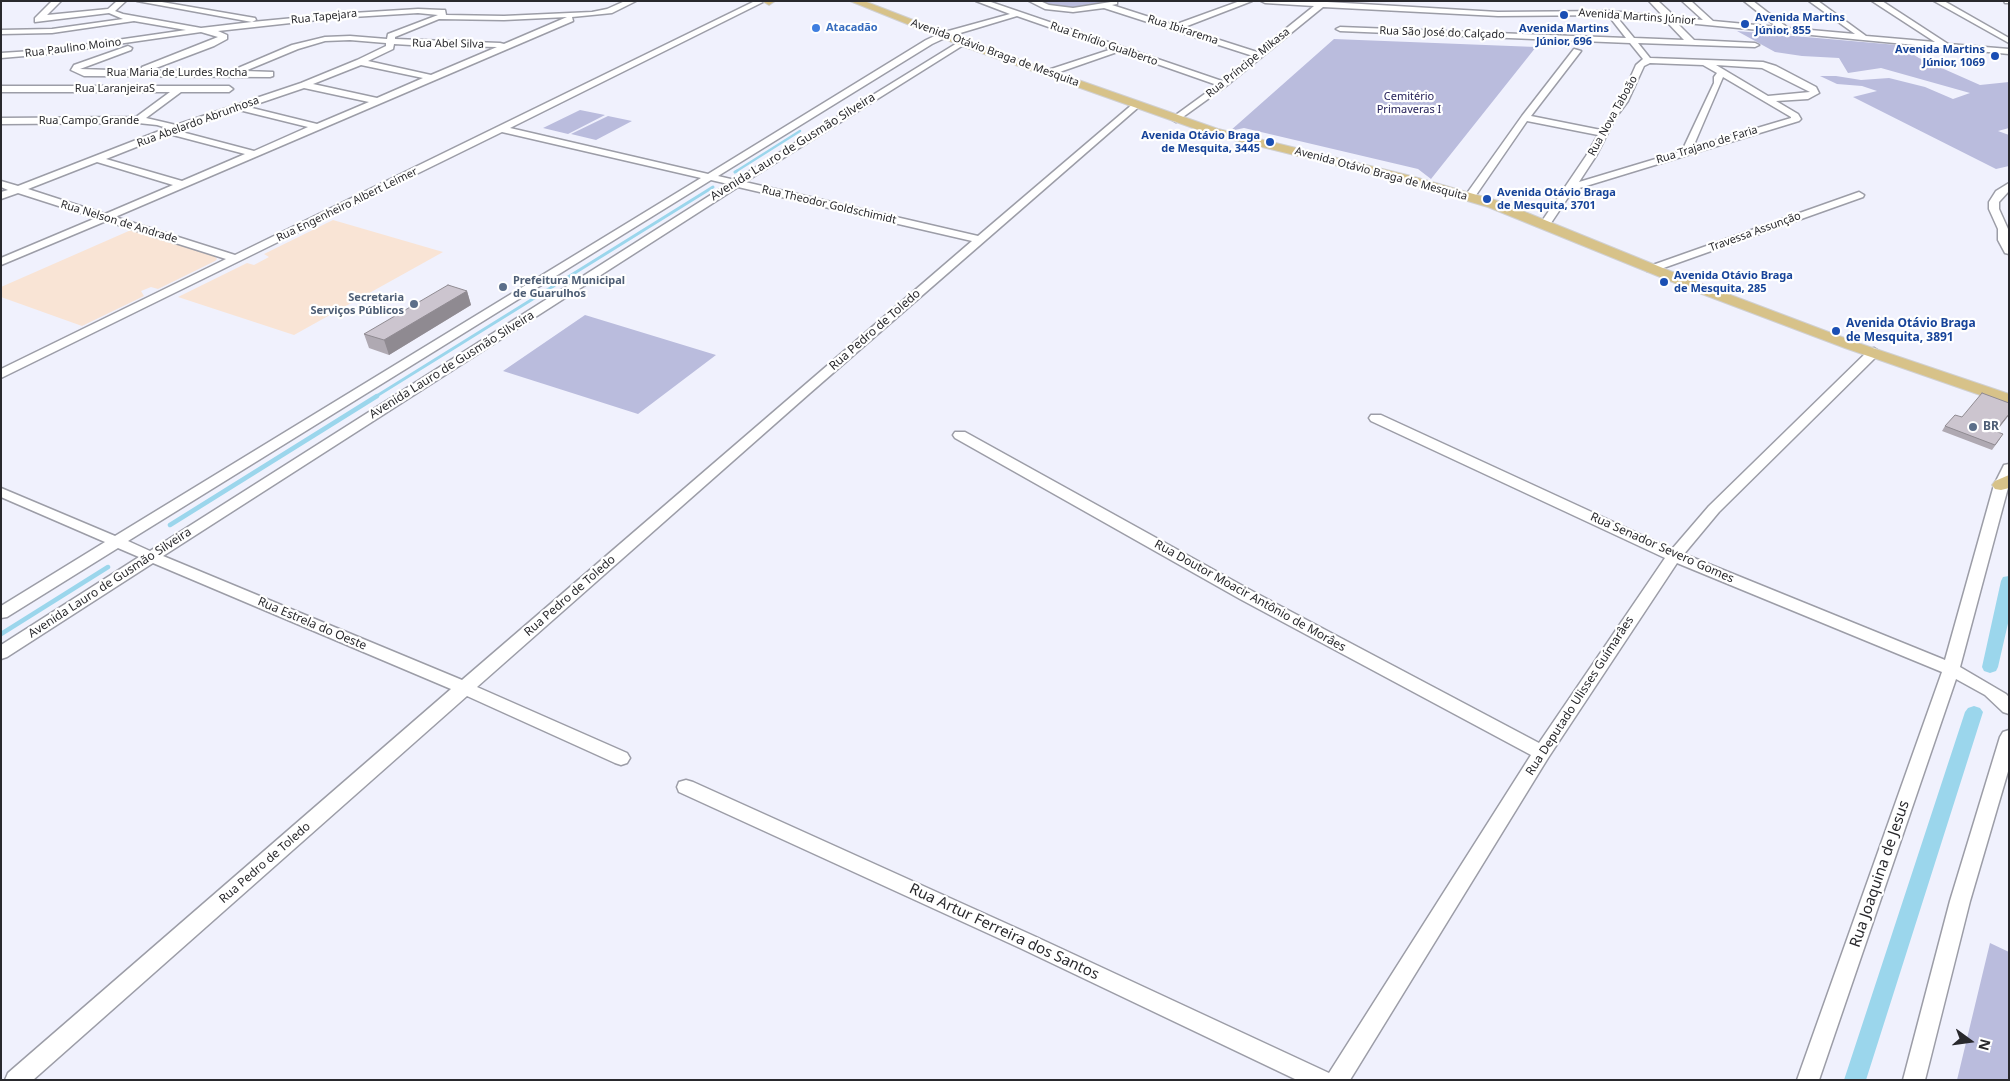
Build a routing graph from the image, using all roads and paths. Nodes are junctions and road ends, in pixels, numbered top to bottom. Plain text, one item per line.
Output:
1 (57, 1) edge
2 (122, 1) edge
3 (141, 1) edge
4 (403, 1) edge
5 (634, 1) edge
6 (761, 1) edge
7 (770, 1) edge
8 (849, 1) edge
9 (1033, 1) edge
10 (1115, 1) edge
11 (1248, 1) edge
12 (1264, 1) edge
13 (1388, 1) edge
14 (1451, 1) edge
15 (1653, 1) edge
16 (1686, 1) edge
17 (1748, 1) edge
18 (1813, 1) edge
19 (1876, 1) edge
20 (1938, 1) edge
21 (858, 2) edge
22 (983, 2) edge
23 (1325, 4) edge
24 (1106, 6) junction
25 (1592, 6) dead end
26 (1393, 9) junction
27 (110, 11) junction
28 (406, 11) junction
29 (1460, 12) junction
30 (1599, 12) junction
31 (1610, 13) junction
32 (1017, 14) junction
33 (575, 16) junction
34 (438, 17) junction
35 (1667, 17) junction
36 (40, 18) junction
37 (139, 19) junction
38 (430, 21) junction
39 (1710, 22) junction
40 (268, 23) junction
41 (1484, 24) junction
42 (1174, 28) junction
43 (1340, 29) dead end
44 (200, 30) junction
45 (1787, 30) junction
46 (1, 32) edge
47 (21, 32) junction
48 (937, 35) junction
49 (694, 36) junction
50 (1864, 37) junction
51 (145, 39) junction
52 (1633, 40) junction
53 (2009, 41) edge
54 (390, 42) junction
55 (1692, 42) junction
56 (507, 45) junction
57 (962, 45) junction
58 (1754, 45) dead end
59 (1947, 47) junction
60 (1119, 49) junction
61 (1577, 51) dead end
62 (2009, 52) edge
63 (1259, 55) junction
64 (1, 56) edge
65 (906, 57) junction
66 (1648, 60) junction
67 (360, 62) junction
68 (928, 62) junction
69 (1706, 63) junction
70 (136, 72) junction
71 (84, 73) junction
72 (234, 73) junction
73 (1048, 73) junction
74 (1722, 73) junction
75 (270, 74) dead end
76 (433, 78) junction
77 (1736, 81) junction
78 (1718, 83) junction
79 (304, 84) junction
80 (1224, 84) junction
81 (1, 89) edge
82 (57, 89) junction
83 (179, 89) junction
84 (230, 89) dead end
85 (1767, 99) junction
86 (378, 101) junction
87 (238, 106) junction
88 (1138, 110) junction
89 (1525, 118) junction
90 (138, 120) junction
91 (1176, 120) junction
92 (1, 121) edge
93 (318, 127) junction
94 (172, 129) junction
95 (503, 129) junction
96 (1695, 132) junction
97 (1604, 133) junction
98 (1726, 139) junction
99 (1686, 152) junction
100 (256, 154) junction
101 (96, 160) junction
102 (1586, 164) junction
103 (1615, 173) junction
104 (707, 177) junction
105 (1, 184) edge
106 (735, 184) junction
107 (185, 185) junction
108 (1569, 188) junction
109 (18, 190) junction
110 (2004, 190) edge
111 (1859, 195) dead end
112 (1, 196) edge
113 (1470, 196) junction
114 (107, 218) junction
115 (1545, 224) junction
116 (980, 240) junction
117 (1, 248) edge
118 (2009, 251) edge
119 (18, 254) junction
120 (237, 259) junction
121 (1, 262) edge
122 (1651, 269) junction
123 (1874, 352) junction
124 (1, 374) edge
125 (2009, 400) edge
126 (1376, 418) dead end
127 (960, 435) dead end
128 (2009, 468) edge
129 (2005, 482) edge
130 (1, 492) edge
131 (116, 543) junction
132 (150, 556) junction
133 (1674, 556) junction
134 (1, 613) edge
135 (1, 653) edge
136 (1951, 669) junction
137 (465, 688) junction
138 (2009, 708) edge
139 (2009, 737) edge
140 (1542, 753) junction
141 (621, 758) dead end
142 (686, 787) dead end
143 (16, 1080) edge
144 (1322, 1080) edge
145 (1336, 1080) edge
146 (1808, 1080) edge
147 (1914, 1080) edge

1 - 36 street
2 - 27 street
3 - 40 street
4 - 28 street
5 - 33 street
6 - 49 street, Rua Engenheiro Albert Leimer
7 - 49 street, Rua Engenheiro Albert Leimer
8 - 21 main road, Avenida Otávio Braga de Mesquita
9 - 24 street
10 - 24 street
11 - 42 street
12 - 23 street, Avenida Martins Júnior
13 - 26 street
14 - 29 street
15 - 35 street
16 - 39 street
17 - 45 street
18 - 50 street
19 - 59 street
20 - 53 street
21 - 48 main road, Avenida Otávio Braga de Mesquita
22 - 32 street, Rua Emídio Gualberto
23 - 26 street, Avenida Martins Júnior
23 - 63 street, Rua Príncipe Mikasa
24 - 42 street, Rua Ibirarema
25 - 30 street
26 - 29 street, Avenida Martins Júnior
27 - 36 street
27 - 37 street
28 - 34 street, Rua Tapejara
28 - 40 street, Rua Tapejara
29 - 41 street, Avenida Martins Júnior
30 - 31 street, Avenida Martins Júnior
30 - 41 street, Avenida Martins Júnior
31 - 35 street, Avenida Martins Júnior
31 - 52 street
32 - 48 street, Avenida Lauro de Gusmão Silveira
32 - 60 street, Rua Emídio Gualberto
33 - 34 street
33 - 38 street
33 - 56 street
34 - 38 street
35 - 39 street, Avenida Martins Júnior
35 - 55 street
36 - 47 street
37 - 44 street
37 - 47 street
38 - 54 street, Rua Abelardo Abrunhosa
39 - 45 street, Avenida Martins Júnior
40 - 44 street, Rua Tapejara
41 - 43 street, Rua São José do Calçado
41 - 52 street, Rua São José do Calçado
42 - 63 street, Rua Ibirarema
44 - 51 street
44 - 70 street
45 - 50 street, Avenida Martins Júnior
46 - 47 street
48 - 57 main road, Avenida Otávio Braga de Mesquita
48 - 65 street, Avenida Lauro de Gusmão Silveira
49 - 95 street, Rua Engenheiro Albert Leimer
50 - 59 street, Avenida Martins Júnior
51 - 64 street, Rua Paulino Moino
51 - 71 street
52 - 55 street, Rua São José do Calçado
52 - 66 street
54 - 56 street, Rua Abel Silva
54 - 67 street, Rua Abelardo Abrunhosa
54 - 72 street, Rua Abel Silva
55 - 58 street, Rua São José do Calçado
56 - 76 street
57 - 68 street, Avenida Lauro de Gusmão Silveira
57 - 73 main road, Avenida Otávio Braga de Mesquita
59 - 62 street, Avenida Martins Júnior
60 - 73 street
60 - 80 street, Rua Emídio Gualberto
61 - 89 street
63 - 80 street, Rua Príncipe Mikasa
65 - 68 street
65 - 104 street, Avenida Lauro de Gusmão Silveira
66 - 69 street
66 - 97 street, Rua Nova Taboão
67 - 76 street
67 - 79 street, Rua Abelardo Abrunhosa
68 - 106 street, Avenida Lauro de Gusmão Silveira
69 - 74 street
69 - 85 street
70 - 71 street, Rua Maria de Lurdes Rocha
70 - 72 street, Rua Maria de Lurdes Rocha
71 - 82 street
72 - 75 street, Rua Maria de Lurdes Rocha
73 - 88 main road, Avenida Otávio Braga de Mesquita
74 - 77 street
74 - 78 street
76 - 86 street
77 - 78 street
77 - 85 street
78 - 96 street
79 - 86 street
79 - 87 street, Rua Abelardo Abrunhosa
80 - 91 street, Rua Príncipe Mikasa
81 - 82 street, Rua LaranjeiraS
82 - 83 street, Rua LaranjeiraS
83 - 84 street, Rua LaranjeiraS
83 - 90 street
85 - 98 street, Rua Trajano de Faria
86 - 93 street
87 - 93 street
87 - 94 street, Rua Abelardo Abrunhosa
88 - 91 main road, Avenida Otávio Braga de Mesquita
88 - 116 street, Rua Pedro de Toledo
89 - 97 street
89 - 113 street
90 - 92 street, Rua Campo Grande
90 - 94 street, Rua Campo Grande
91 - 113 main road, Avenida Otávio Braga de Mesquita
93 - 100 street
94 - 100 street, Rua Campo Grande
94 - 101 street, Rua Abelardo Abrunhosa
95 - 104 street, Rua Theodor Goldschimidt
95 - 120 street, Rua Engenheiro Albert Leimer
96 - 98 street
96 - 99 street
97 - 102 street, Rua Nova Taboão
98 - 99 street, Rua Trajano de Faria
99 - 103 street, Rua Trajano de Faria
100 - 107 street
101 - 107 street
101 - 109 street, Rua Abelardo Abrunhosa
102 - 103 street
102 - 108 street, Rua Nova Taboão
103 - 108 street, Rua Trajano de Faria
104 - 106 street, Rua Theodor Goldschimidt
104 - 131 street, Avenida Lauro de Gusmão Silveira
105 - 109 street, Rua Nelson de Andrade
106 - 116 street, Rua Theodor Goldschimidt
106 - 132 street, Avenida Lauro de Gusmão Silveira
107 - 114 street
108 - 115 street, Rua Nova Taboão
109 - 112 street, Rua Abelardo Abrunhosa
109 - 114 street, Rua Nelson de Andrade
110 - 118 street
111 - 122 street, Travessa Assunção
113 - 115 main road, Avenida Otávio Braga de Mesquita
114 - 119 street
114 - 120 street, Rua Nelson de Andrade
115 - 122 main road, Avenida Otávio Braga de Mesquita
116 - 137 street, Rua Pedro de Toledo
117 - 119 street
119 - 121 street
120 - 124 street, Rua Engenheiro Albert Leimer
122 - 123 main road, Avenida Otávio Braga de Mesquita
123 - 125 main road, Avenida Otávio Braga de Mesquita
123 - 133 street, Rua Deputado Ulisses Guímarâes
126 - 133 street, Rua Senador Severo Gomes
127 - 140 street, Rua Doutor Moacir Antônio de Morâes
128 - 129 street, Rua Joaquina de Jesus
129 - 136 street, Rua Joaquina de Jesus
130 - 131 street, Rua Estrela do Oeste
131 - 132 street, Rua Estrela do Oeste
131 - 134 street, Avenida Lauro de Gusmão Silveira
132 - 135 street, Avenida Lauro de Gusmão Silveira
132 - 137 street, Rua Estrela do Oeste
133 - 136 street, Rua Senador Severo Gomes
133 - 140 street, Rua Deputado Ulisses Guímarâes
136 - 138 street
136 - 146 street, Rua Joaquina de Jesus
137 - 141 street, Rua Estrela do Oeste
137 - 143 street, Rua Pedro de Toledo
139 - 147 street
140 - 145 street, Rua Deputado Ulisses Guímarâes
142 - 144 street, Rua Artur Ferreira dos Santos

